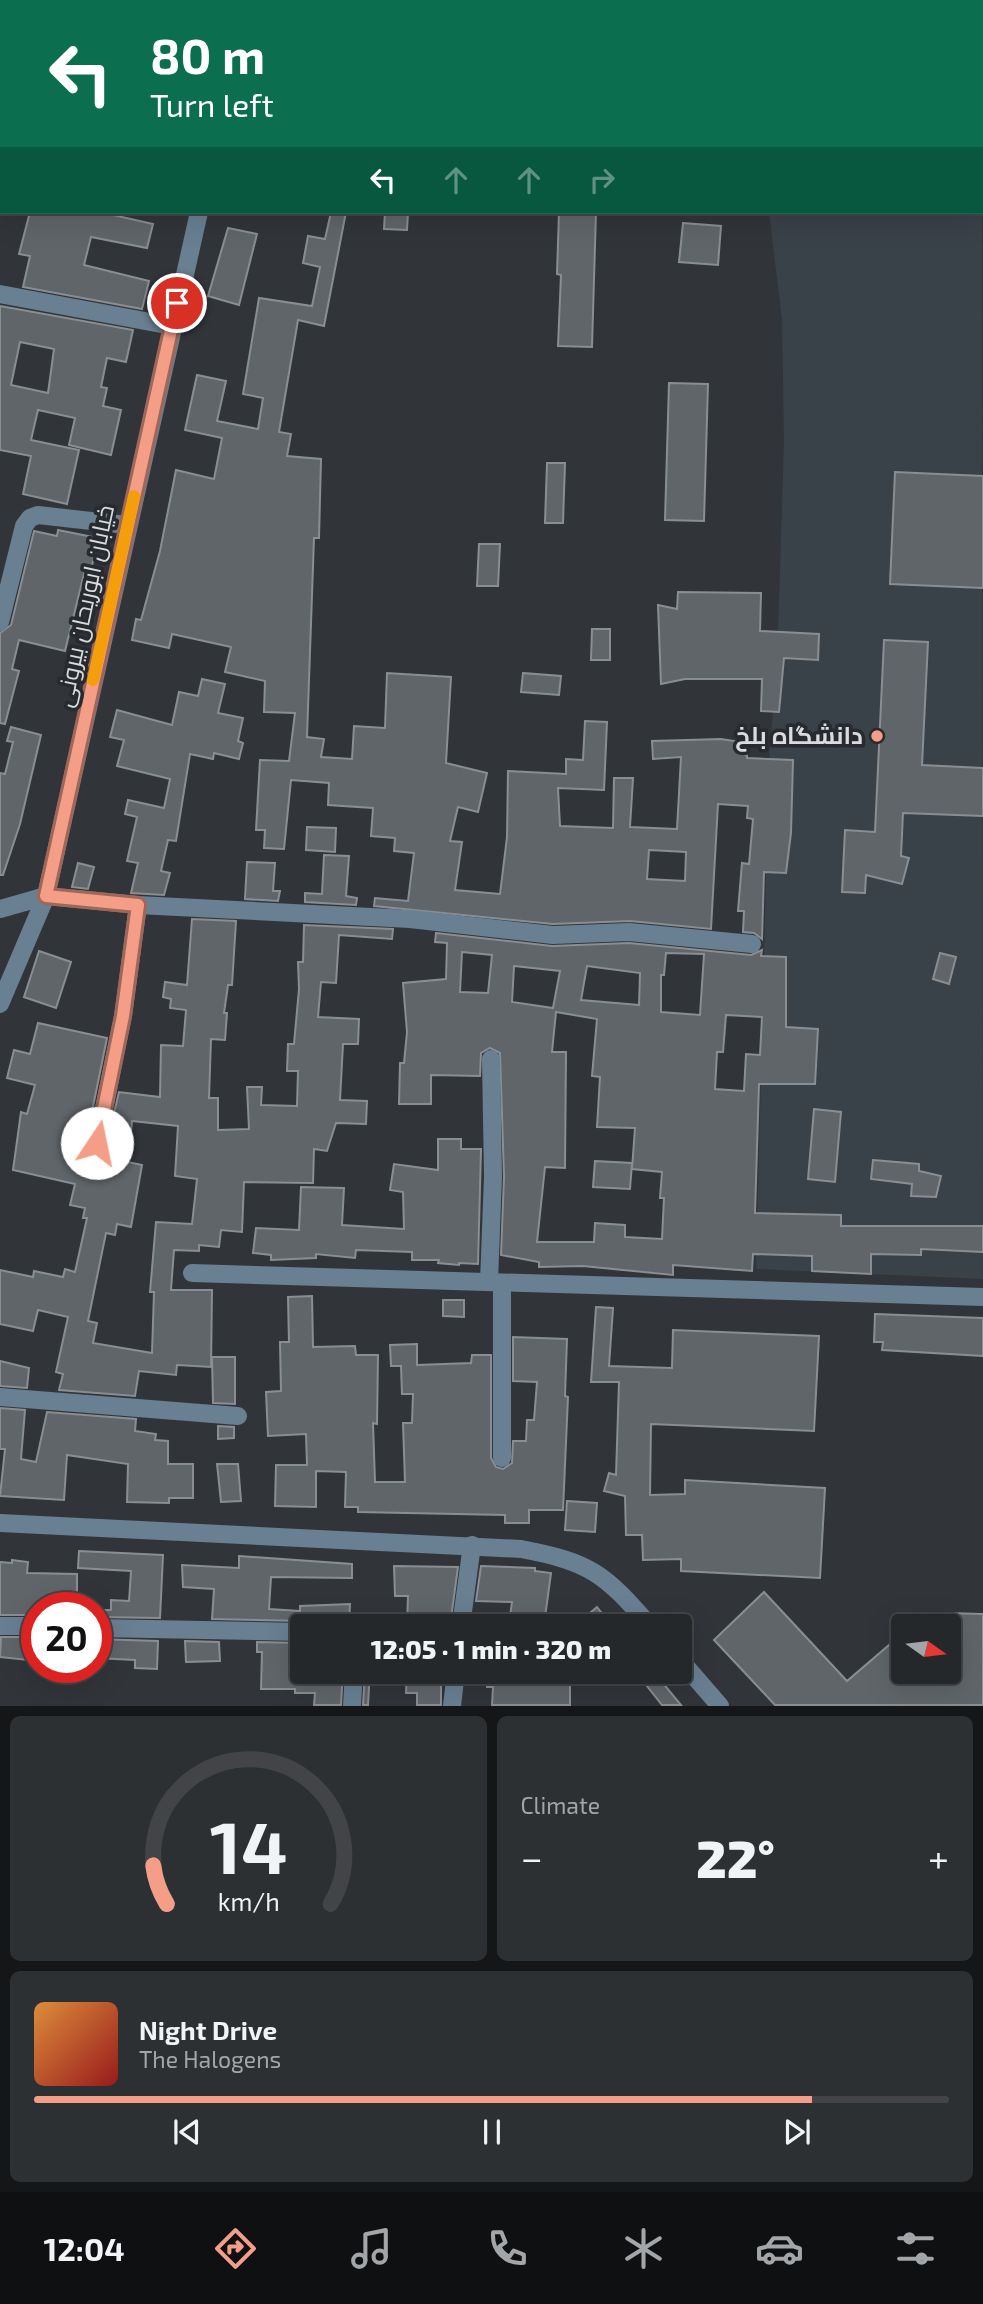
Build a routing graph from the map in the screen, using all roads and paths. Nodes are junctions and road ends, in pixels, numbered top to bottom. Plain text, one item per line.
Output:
1 (199, 214) edge
2 (0, 294) edge
3 (172, 326) junction
4 (127, 525) junction
5 (0, 622) edge
6 (46, 896) junction
7 (138, 905) junction
8 (0, 909) edge
9 (752, 944) dead end
10 (1, 998) edge
11 (491, 1059) dead end
12 (97, 1143) dead end
13 (192, 1273) dead end
14 (496, 1282) junction
15 (983, 1297) edge
16 (0, 1397) edge
17 (238, 1416) dead end
18 (502, 1458) dead end
19 (0, 1523) edge
20 (471, 1545) junction
21 (462, 1614) edge
22 (640, 1614) edge
23 (0, 1626) edge
24 (21, 1626) edge
25 (112, 1628) edge
26 (290, 1632) edge
27 (692, 1674) edge
28 (353, 1684) edge
29 (455, 1684) edge
30 (352, 1706) edge
31 (452, 1706) edge
32 (720, 1706) edge

1 - 3 street, خیابان ابوریحان بیرونی
2 - 3 street
3 - 4 street, خیابان ابوریحان بیرونی
4 - 5 street
4 - 6 street, خیابان ابوریحان بیرونی
6 - 7 street
6 - 8 street
6 - 10 street, خیابان ابوریحان بیرونی
7 - 9 street
7 - 12 street
11 - 14 street
13 - 14 street
14 - 15 street
14 - 18 street
16 - 17 street
19 - 20 street
20 - 21 street
20 - 22 street
23 - 24 street
25 - 26 street
27 - 32 street
28 - 30 street
29 - 31 street

